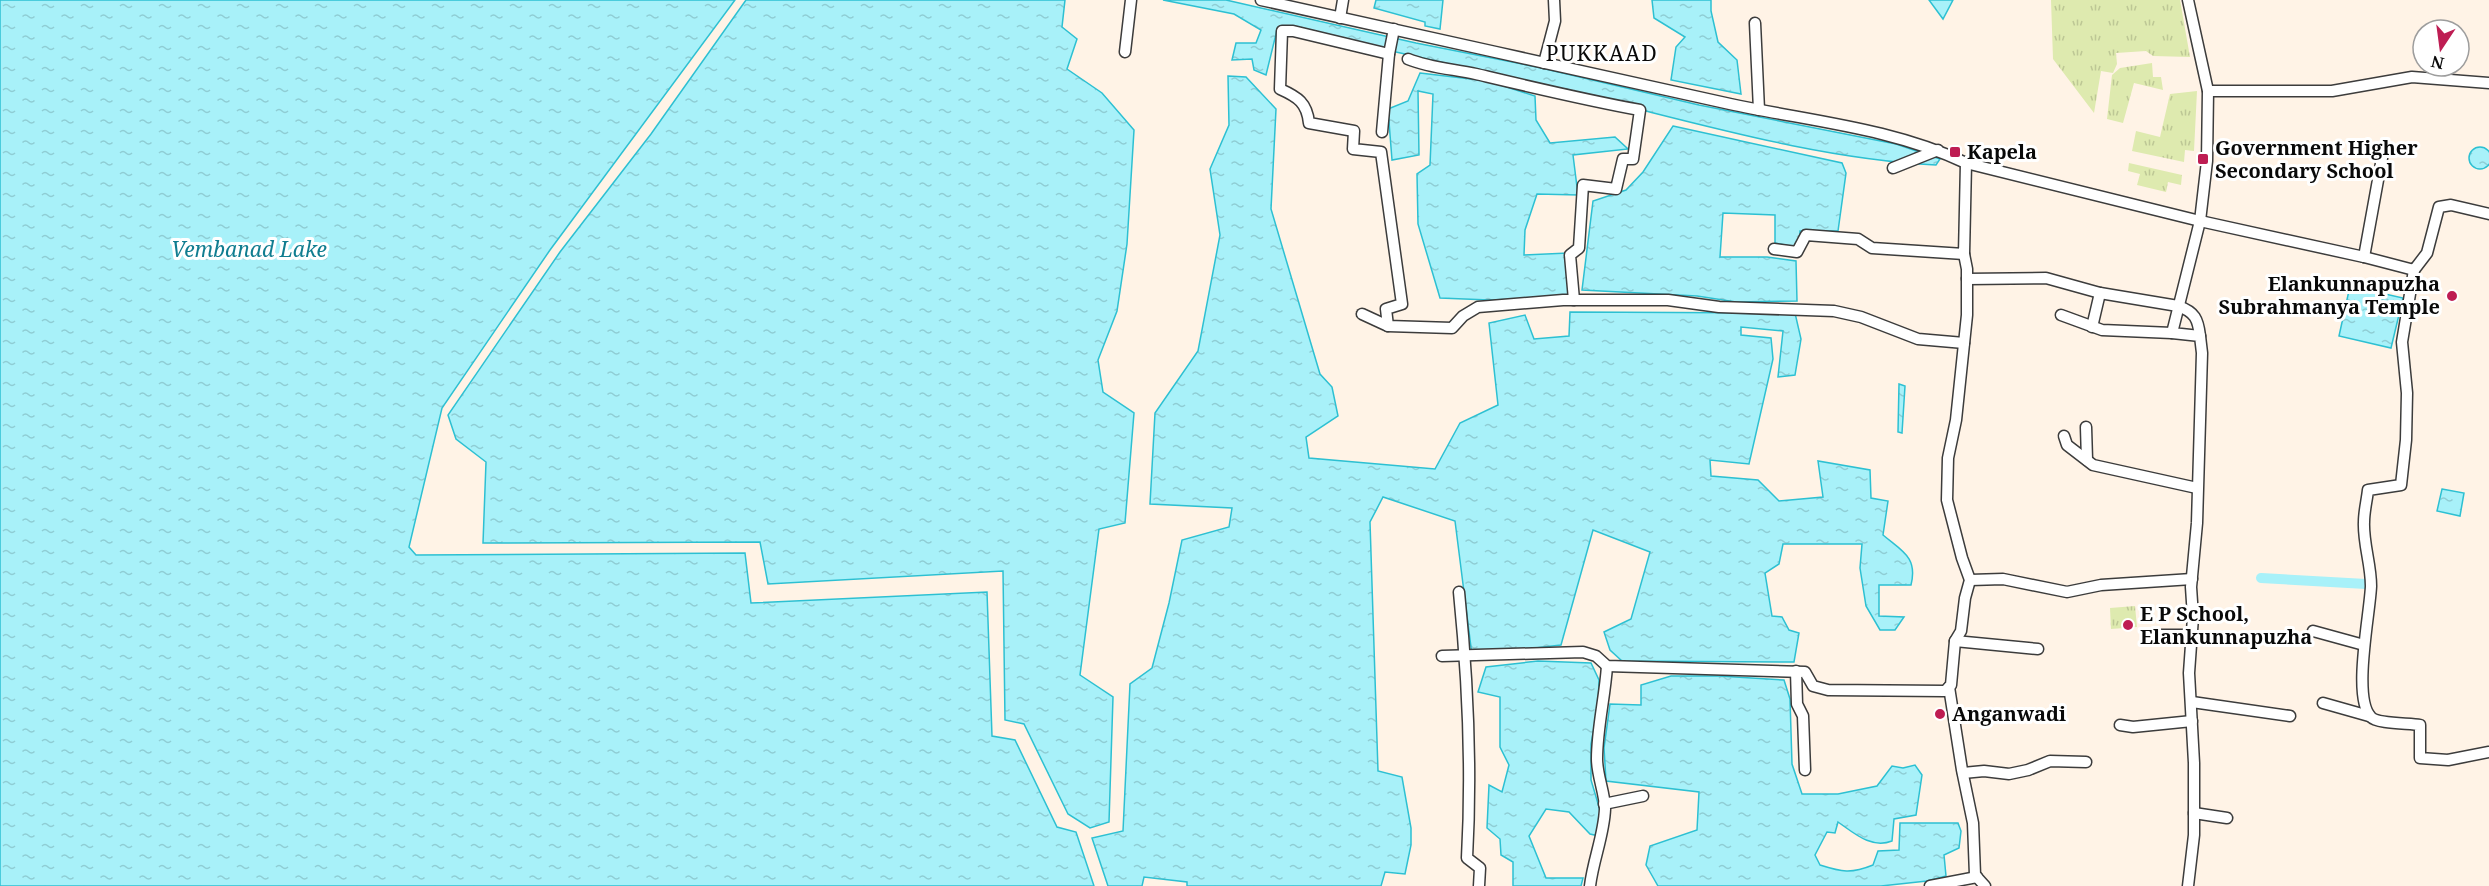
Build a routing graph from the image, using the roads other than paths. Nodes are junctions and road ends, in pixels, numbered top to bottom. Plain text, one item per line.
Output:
1 (1131, 0) edge
2 (1261, 0) edge
3 (1343, 0) edge
4 (1554, 0) edge
5 (2188, 0) edge
6 (1340, 18) junction
7 (1755, 23) dead end
8 (1394, 30) junction
9 (1125, 52) dead end
10 (1389, 54) junction
11 (1408, 59) dead end
12 (1544, 63) junction
13 (2489, 83) edge
14 (2208, 91) junction
15 (1759, 110) junction
16 (1382, 132) dead end
17 (2384, 147) dead end
18 (1938, 150) junction
19 (1966, 163) junction
20 (1893, 168) dead end
21 (2489, 214) edge
22 (2200, 221) junction
23 (1774, 249) dead end
24 (1964, 254) junction
25 (2364, 257) junction
26 (2414, 270) junction
27 (1967, 279) junction
28 (2100, 293) junction
29 (1574, 300) junction
30 (2178, 306) junction
31 (1362, 314) dead end
32 (2061, 315) dead end
33 (1388, 326) junction
34 (2092, 327) junction
35 (2172, 333) junction
36 (2200, 336) junction
37 (1964, 344) junction
38 (2086, 427) dead end
39 (2064, 436) dead end
40 (2086, 460) junction
41 (2198, 488) junction
42 (1970, 579) junction
43 (2192, 579) junction
44 (1459, 592) dead end
45 (2313, 631) dead end
46 (2161, 635) dead end
47 (2192, 635) junction
48 (1955, 641) junction
49 (2364, 645) junction
50 (2038, 649) dead end
51 (1466, 655) junction
52 (1442, 656) dead end
53 (1607, 666) junction
54 (1796, 671) junction
55 (1949, 687) junction
56 (2192, 702) junction
57 (2323, 703) dead end
58 (2290, 716) dead end
59 (2369, 716) junction
60 (2192, 721) junction
61 (2120, 725) dead end
62 (2489, 752) edge
63 (2086, 762) dead end
64 (1805, 770) dead end
65 (1963, 773) junction
66 (1643, 796) dead end
67 (1604, 804) junction
68 (2194, 813) junction
69 (2227, 818) dead end
70 (1981, 882) edge
71 (1479, 886) edge
72 (1590, 886) edge
73 (1930, 886) edge
74 (2188, 886) edge

1 - 9 street
2 - 6 street
3 - 6 street
4 - 12 street
5 - 14 street
6 - 8 street
7 - 15 street
8 - 10 street
8 - 12 street
10 - 16 street
10 - 33 street
11 - 29 street
12 - 15 street
13 - 14 street
14 - 22 street
15 - 18 street
17 - 25 street
18 - 19 street
18 - 20 street
19 - 22 street
19 - 24 street
21 - 26 street
22 - 25 street
22 - 30 street
23 - 24 street
24 - 27 street
25 - 26 street
26 - 49 street
27 - 28 street
27 - 37 street
28 - 30 street
28 - 34 street
29 - 33 street
29 - 37 street
30 - 35 street
30 - 36 street
31 - 33 street
32 - 34 street
34 - 35 street
35 - 36 street
36 - 41 street
37 - 42 street
38 - 40 street
39 - 40 street
40 - 41 street
41 - 43 street
42 - 43 street
42 - 48 street
43 - 47 street
44 - 51 street
45 - 49 street
46 - 47 street
47 - 56 street
48 - 50 street
48 - 55 street
49 - 59 street
51 - 52 street
51 - 53 street
51 - 71 street
53 - 54 street
53 - 67 street
54 - 55 street
54 - 64 street
55 - 65 street
56 - 58 street
56 - 60 street
57 - 59 street
59 - 62 street
60 - 61 street
60 - 68 street
63 - 65 street
65 - 70 street
66 - 67 street
67 - 72 street
68 - 69 street
68 - 74 street
70 - 73 street

